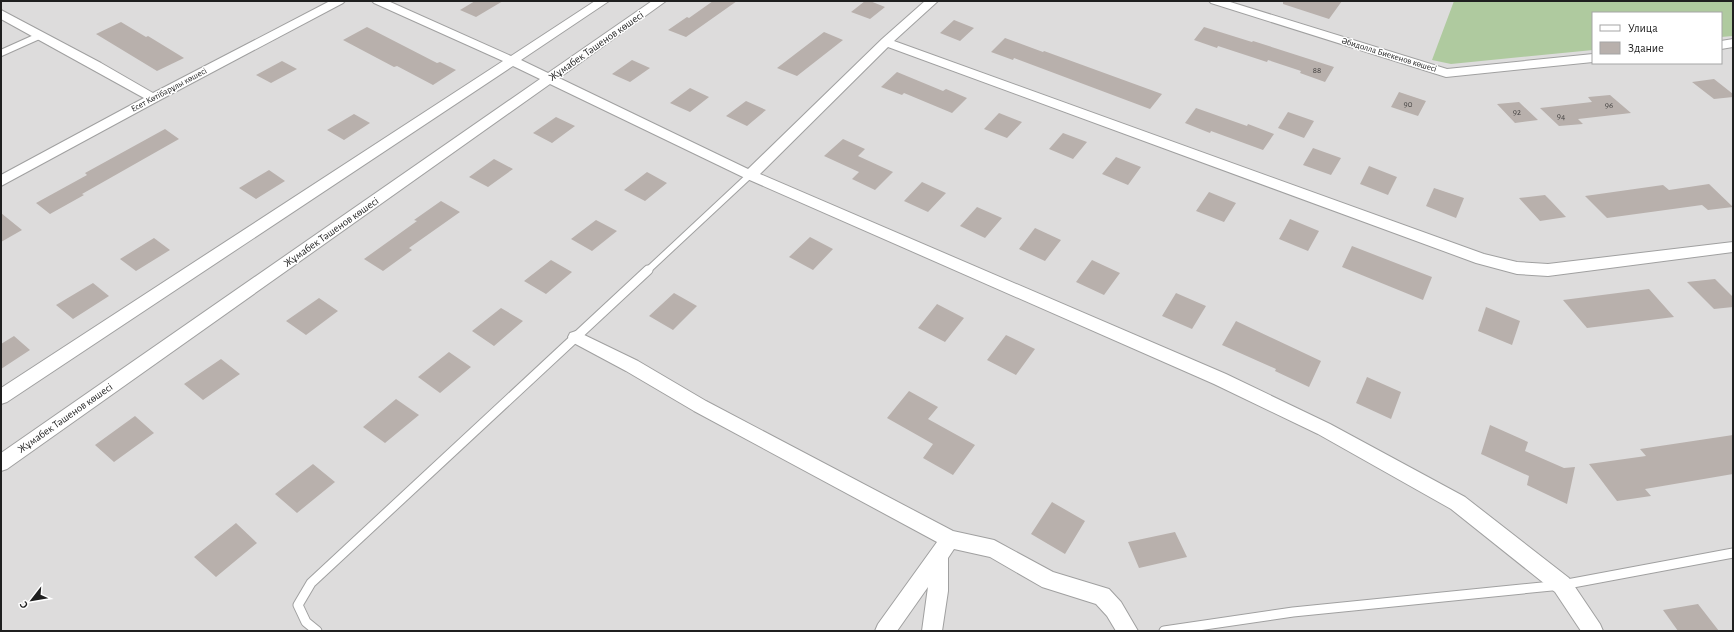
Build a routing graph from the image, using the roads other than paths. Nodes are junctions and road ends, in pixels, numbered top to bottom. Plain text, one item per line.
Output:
1 (339, 1) edge
2 (378, 1) edge
3 (603, 1) edge
4 (660, 1) edge
5 (932, 1) edge
6 (1215, 1) edge
7 (1, 14) edge
8 (39, 36) junction
9 (886, 42) junction
10 (1733, 43) edge
11 (1722, 44) edge
12 (1, 53) edge
13 (1592, 58) edge
14 (513, 61) junction
15 (550, 78) junction
16 (152, 98) junction
17 (750, 175) junction
18 (1, 181) edge
19 (1733, 247) edge
20 (576, 337) junction
21 (1, 397) edge
22 (1, 463) edge
23 (950, 539) junction
24 (1733, 553) edge
25 (938, 557) junction
26 (1562, 585) junction
27 (317, 631) edge
28 (884, 631) edge
29 (932, 631) edge
30 (1128, 631) edge
31 (1164, 631) edge
32 (1593, 631) edge

1 - 16 street, Есет Көтібарұлы көшесі
2 - 14 street
3 - 14 street
4 - 15 street, Жұмабек Тәшенов көшесі
5 - 9 street
6 - 13 street, Әбидолла Биекенов көшесі
7 - 8 street
8 - 12 lane
8 - 16 street
9 - 17 street
9 - 19 street
10 - 11 street
14 - 15 street
14 - 21 street
15 - 17 street
15 - 22 street, Жұмабек Тәшенов көшесі
16 - 18 street, Есет Көтібарұлы көшесі
17 - 20 lane
17 - 26 street
20 - 23 street
20 - 27 lane
23 - 25 street
23 - 30 street
24 - 26 lane
25 - 28 street
25 - 29 street
26 - 31 lane
26 - 32 street

